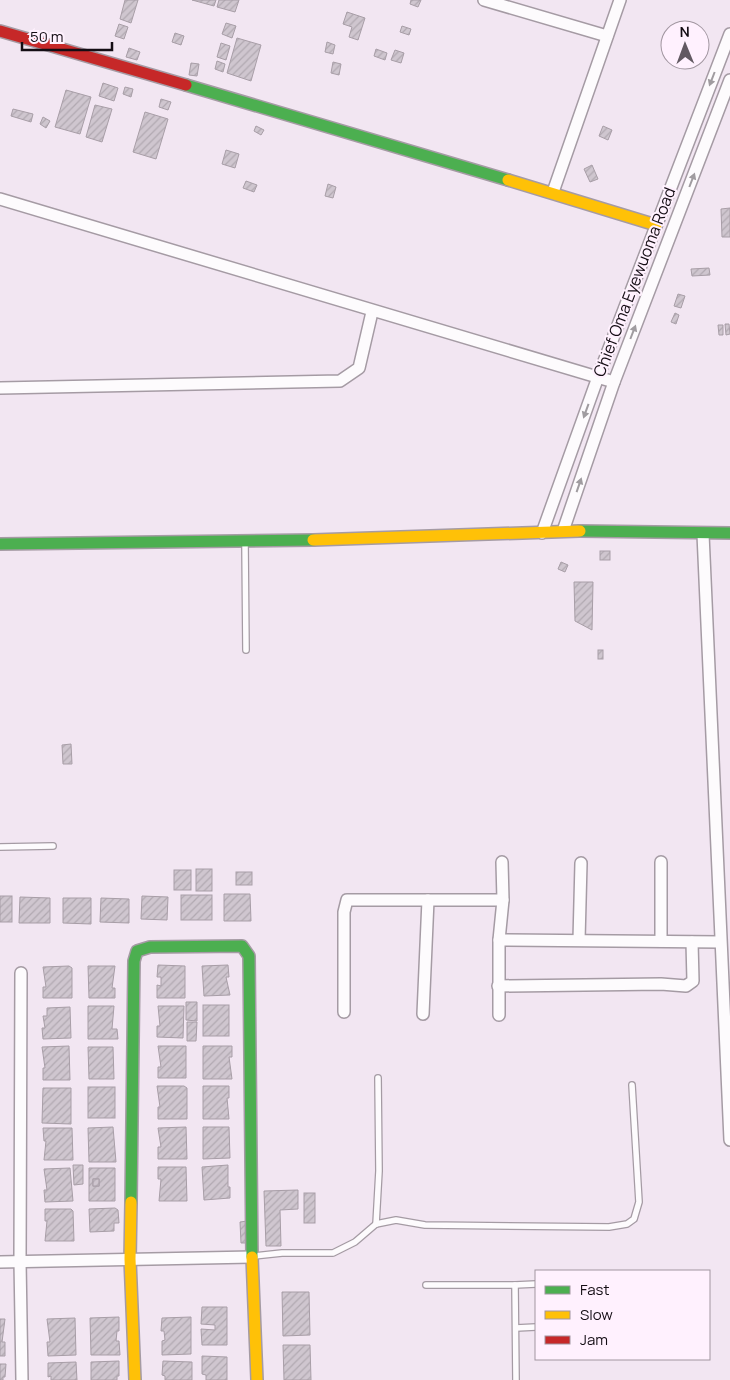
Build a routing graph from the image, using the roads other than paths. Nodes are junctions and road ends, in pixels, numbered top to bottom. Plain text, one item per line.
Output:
1 (484, 0) edge
2 (620, 0) edge
3 (0, 31) edge
4 (730, 34) edge
5 (607, 36) junction
6 (730, 80) edge
7 (553, 192) junction
8 (0, 199) edge
9 (656, 225) junction
10 (372, 312) junction
11 (598, 377) junction
12 (614, 382) junction
13 (0, 388) edge
14 (563, 531) junction
15 (542, 533) junction
16 (730, 533) edge
17 (703, 534) junction
18 (245, 542) junction
19 (0, 544) edge
20 (246, 650) dead end
21 (53, 846) dead end
22 (0, 847) edge
23 (502, 862) dead end
24 (661, 862) dead end
25 (581, 863) dead end
26 (428, 900) junction
27 (503, 900) junction
28 (499, 940) junction
29 (579, 940) junction
30 (661, 941) junction
31 (692, 942) junction
32 (720, 942) junction
33 (21, 973) dead end
34 (498, 986) junction
35 (344, 1012) dead end
36 (423, 1014) dead end
37 (498, 1015) dead end
38 (378, 1078) dead end
39 (632, 1085) dead end
40 (730, 1140) edge
41 (376, 1224) junction
42 (252, 1256) junction
43 (130, 1259) junction
44 (20, 1261) junction
45 (0, 1262) edge
46 (535, 1284) edge
47 (426, 1285) dead end
48 (515, 1285) junction
49 (535, 1327) edge
50 (516, 1328) junction
51 (22, 1380) edge
52 (134, 1380) edge
53 (257, 1380) edge
54 (516, 1380) edge

1 - 5 street
2 - 5 street
3 - 7 street
4 -> 9 street, Chief Oma Eyewuoma Road
5 - 7 street
12 -> 6 street, Chief Oma Eyewuoma Road
7 - 9 street
8 - 10 street
9 - 11 street, Chief Oma Eyewuoma Road
10 - 11 street
10 - 13 street
11 - 12 street
11 -> 15 street, Chief Oma Eyewuoma Road
14 -> 12 street, Chief Oma Eyewuoma Road
14 - 15 street
14 - 17 street
15 - 18 street
16 - 17 street
17 - 32 street
18 - 19 street
18 - 20 lane
21 - 22 lane
23 - 27 street
24 - 30 street
25 - 29 street
26 - 27 street
26 - 35 street
26 - 36 street
27 - 28 street
28 - 29 street
28 - 34 street
29 - 30 street
30 - 31 street
31 - 32 street
31 - 34 street
32 - 40 street
33 - 44 street
34 - 37 street
38 - 41 lane
39 - 41 lane
41 - 42 lane
42 - 43 street
42 - 43 street
42 - 53 street
43 - 44 street
43 - 52 street
44 - 45 street
44 - 51 street
46 - 48 lane
47 - 48 lane
48 - 50 lane
49 - 50 lane
50 - 54 lane

